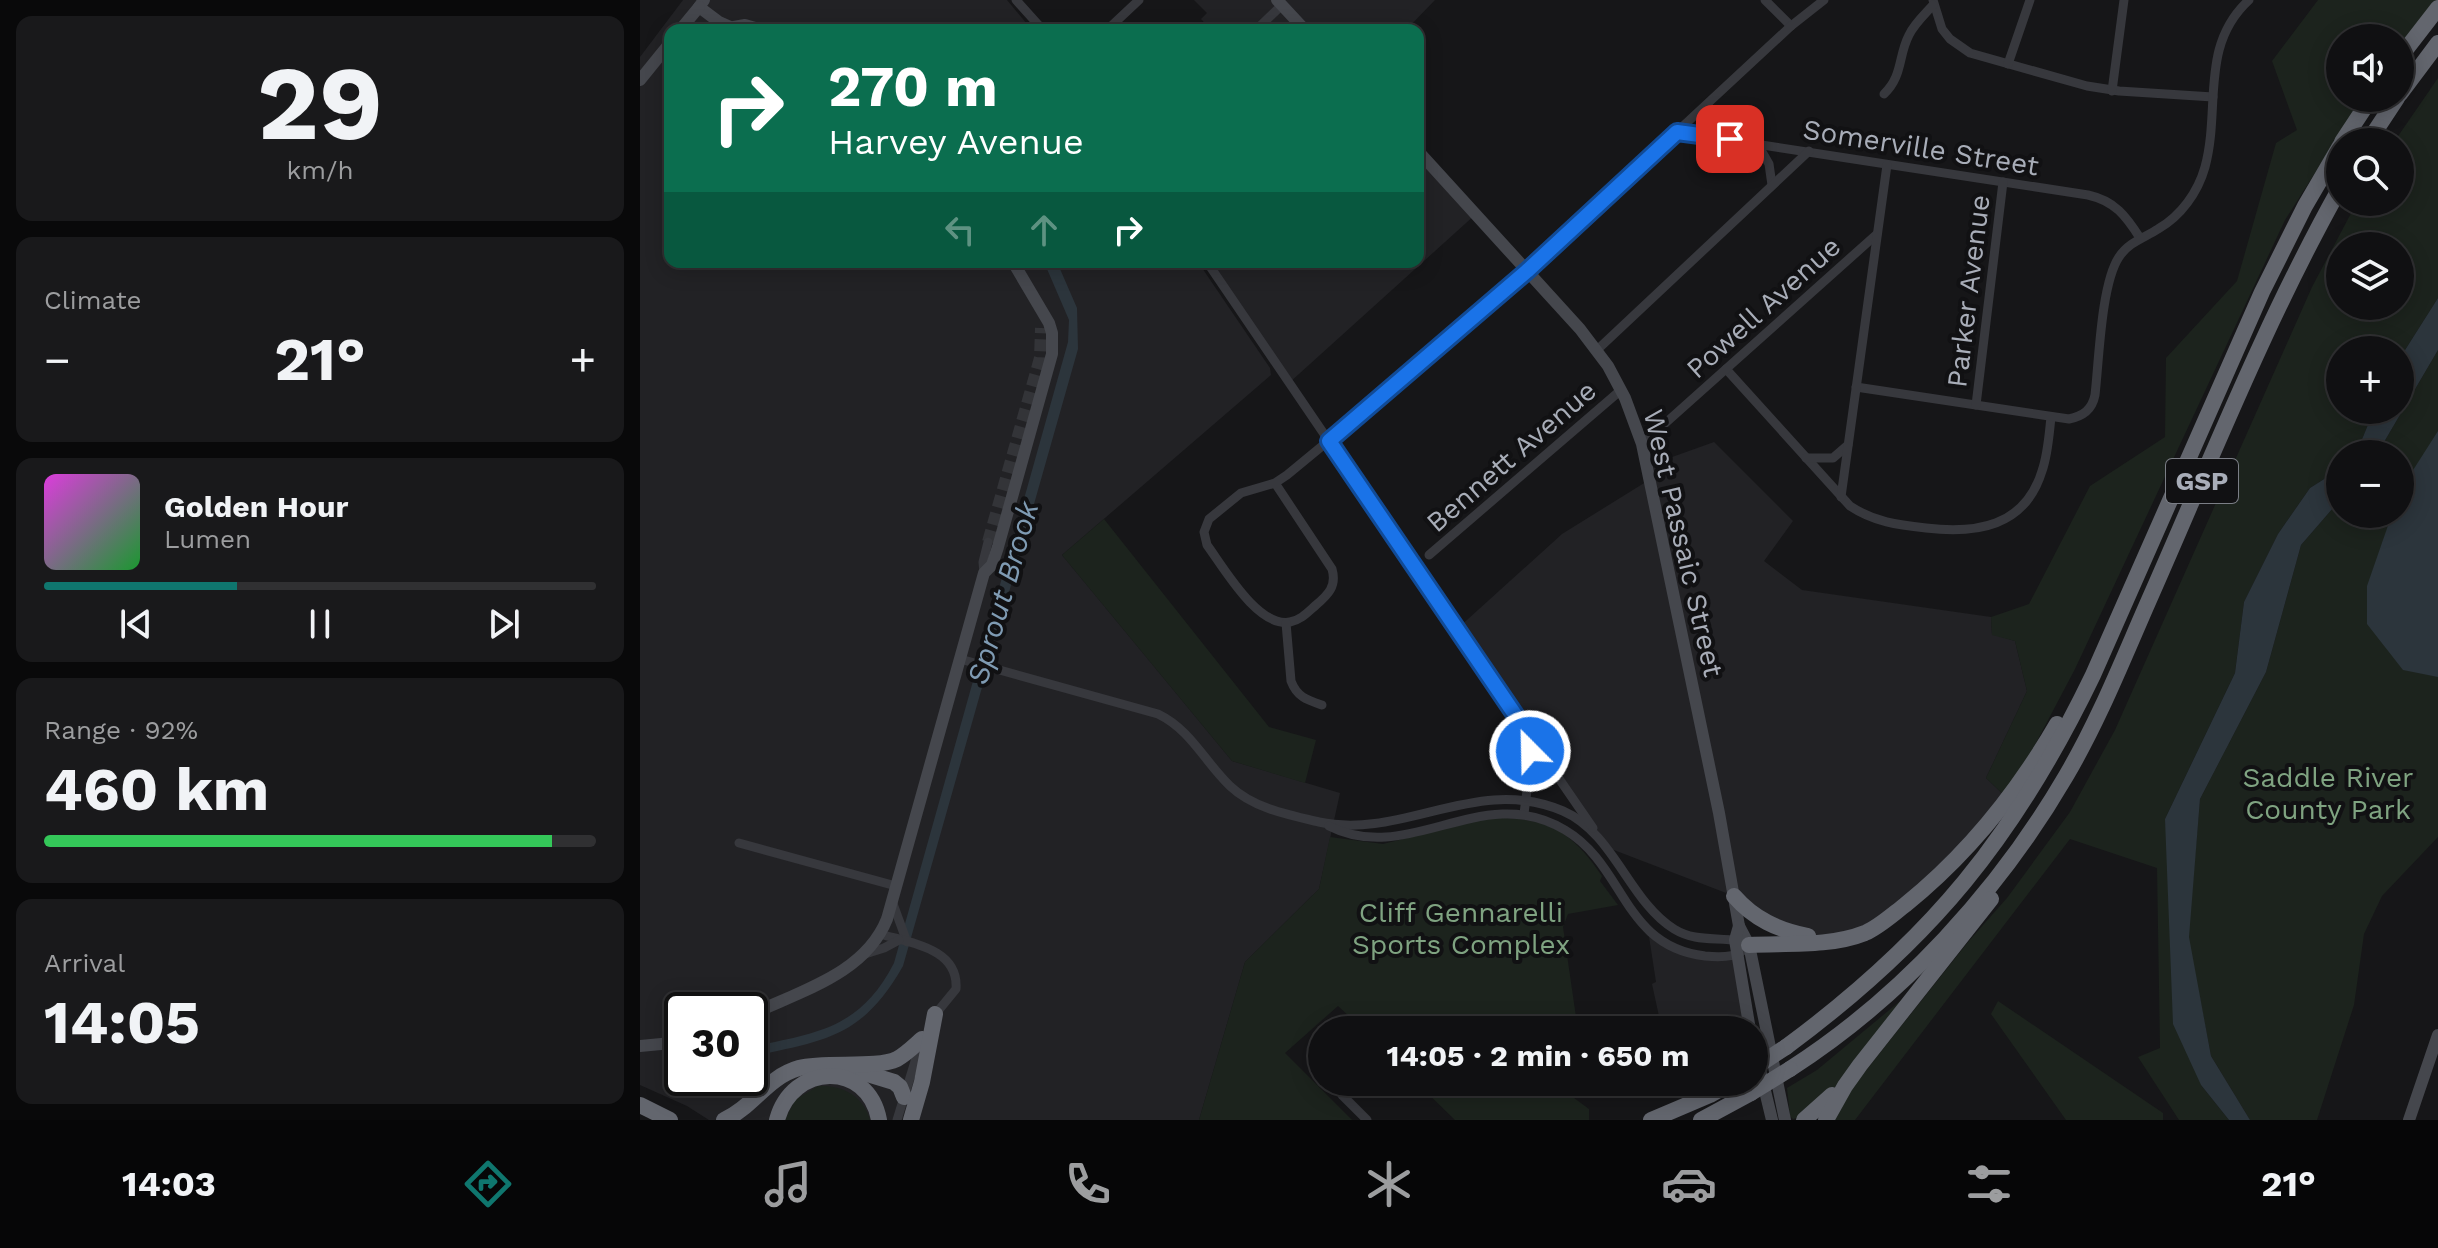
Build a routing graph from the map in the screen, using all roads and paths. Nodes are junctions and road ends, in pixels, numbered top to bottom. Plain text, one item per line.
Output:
1 (1016, 0) edge
2 (1139, 0) edge
3 (1765, 0) edge
4 (1824, 0) edge
5 (2030, 0) edge
6 (2124, 0) edge
7 (2249, 0) edge
8 (1933, 2) edge
9 (702, 3) edge
10 (1280, 3) edge
11 (2438, 8) edge
12 (685, 24) edge
13 (724, 24) edge
14 (1038, 24) edge
15 (1113, 24) edge
16 (1261, 24) edge
17 (1299, 24) edge
18 (1791, 26) junction
19 (2414, 39) edge
20 (2438, 43) edge
21 (664, 50) edge
22 (2008, 64) junction
23 (2414, 76) edge
24 (640, 80) edge
25 (2112, 91) junction
26 (1884, 94) dead end
27 (2213, 97) junction
28 (1677, 132) junction
29 (1757, 143) junction
30 (1809, 151) junction
31 (1424, 158) edge
32 (1887, 165) junction
33 (2326, 172) edge
34 (2003, 182) junction
35 (1772, 185) junction
36 (2326, 216) edge
37 (1877, 234) junction
38 (2140, 238) junction
39 (1016, 268) edge
40 (1211, 268) edge
41 (1527, 271) junction
42 (1035, 301) junction
43 (1041, 328) tunnel mouth
44 (1597, 350) junction
45 (1726, 369) junction
46 (1856, 387) junction
47 (1621, 390) junction
48 (1976, 405) junction
49 (2051, 417) junction
50 (1329, 441) junction
51 (1642, 444) junction
52 (1848, 445) junction
53 (1806, 458) junction
54 (1275, 483) junction
55 (1841, 497) junction
56 (988, 542) tunnel mouth
57 (1429, 555) dead end
58 (984, 573) junction
59 (2132, 585) junction
60 (1286, 623) junction
61 (960, 659) junction
62 (1322, 705) dead end
63 (1518, 719) junction
64 (2066, 775) junction
65 (1525, 799) junction
66 (1426, 813) junction
67 (1524, 814) junction
68 (1321, 822) junction
69 (1429, 828) junction
70 (739, 843) dead end
71 (1606, 847) junction
72 (896, 886) junction
73 (1734, 896) junction
74 (892, 901) junction
75 (880, 934) junction
76 (1829, 940) junction
77 (903, 941) junction
78 (1741, 947) junction
79 (865, 954) junction
80 (768, 1006) edge
81 (935, 1014) junction
82 (1748, 1016) edge
83 (2438, 1036) edge
84 (922, 1039) junction
85 (664, 1044) edge
86 (640, 1046) edge
87 (1768, 1059) edge
88 (835, 1065) junction
89 (1860, 1065) junction
90 (1343, 1096) edge
91 (1708, 1096) edge
92 (1766, 1096) edge
93 (904, 1097) junction
94 (640, 1105) edge
95 (668, 1118) edge
96 (724, 1120) edge
97 (777, 1120) edge
98 (879, 1120) edge
99 (897, 1120) edge
100 (911, 1120) edge
101 (1367, 1120) edge
102 (1651, 1120) edge
103 (1701, 1120) edge
104 (1772, 1120) edge
105 (1785, 1120) edge
106 (1804, 1120) edge
107 (1826, 1120) edge
108 (2409, 1120) edge

1 - 14 street
2 - 15 street
3 - 18 street
4 - 18 street
5 - 22 street
6 - 25 street
7 - 27 street
8 - 22 street
8 - 26 street
9 - 12 main road
9 - 13 main road
10 - 16 street
10 - 17 main road
11 - 19 highway
18 - 28 street
20 - 23 highway
21 - 24 main road
22 - 25 street
25 - 27 street
27 - 38 street
28 - 29 street, Somerville Street
28 - 41 street
29 - 30 street, Somerville Street
29 - 35 street
30 - 32 street, Somerville Street
30 - 35 street, Bennett Avenue
31 - 41 main road, West Passaic Street
32 - 34 street, Somerville Street
32 - 37 street
33 - 59 highway, GSP
34 - 38 street, Somerville Street
34 - 48 street, Parker Avenue
35 - 44 street, Bennett Avenue
36 - 64 highway, GSP
37 - 45 street, Powell Avenue
37 - 46 street
38 - 49 street
39 - 42 main road
40 - 50 street
41 - 44 main road, West Passaic Street
41 - 50 street
42 - 43 main road
42 - 58 main road
44 - 47 main road, West Passaic Street
45 - 51 street, Powell Avenue
45 - 53 street
46 - 48 street
46 - 52 street
47 - 51 main road, West Passaic Street
47 - 57 street, Bennett Avenue
48 - 49 street
49 - 55 street
50 - 54 street
50 - 63 street
51 - 73 main road, West Passaic Street
52 - 53 street
52 - 55 street
53 - 55 street
54 - 60 street
54 - 60 street
56 - 58 street
58 - 61 main road
59 - 76 highway
59 - 87 highway, GSP, bridge
60 - 62 street
61 - 68 street
61 - 72 main road
63 - 65 street
63 - 71 street
64 - 89 highway
64 - 103 highway, GSP, bridge
65 - 66 street
65 - 67 street
65 - 71 street
66 - 68 street
66 - 69 street
67 - 69 street
67 - 78 street
68 - 69 street
70 - 72 street
71 - 78 street
72 - 74 main road
73 - 76 highway
73 - 78 main road, West Passaic Street
74 - 75 main road
74 - 77 street
75 - 77 street
75 - 79 main road
76 - 78 highway
77 - 79 street
77 - 81 street
78 - 82 main road
78 - 105 main road
79 - 80 main road
81 - 84 street
81 - 100 highway
83 - 108 main road
84 - 88 highway
84 - 93 street
85 - 86 main road
88 - 93 highway
88 - 96 highway
89 - 106 highway
89 - 107 highway
90 - 101 street
91 - 102 highway
92 - 104 main road
93 - 99 street
94 - 95 highway
97 - 98 highway

